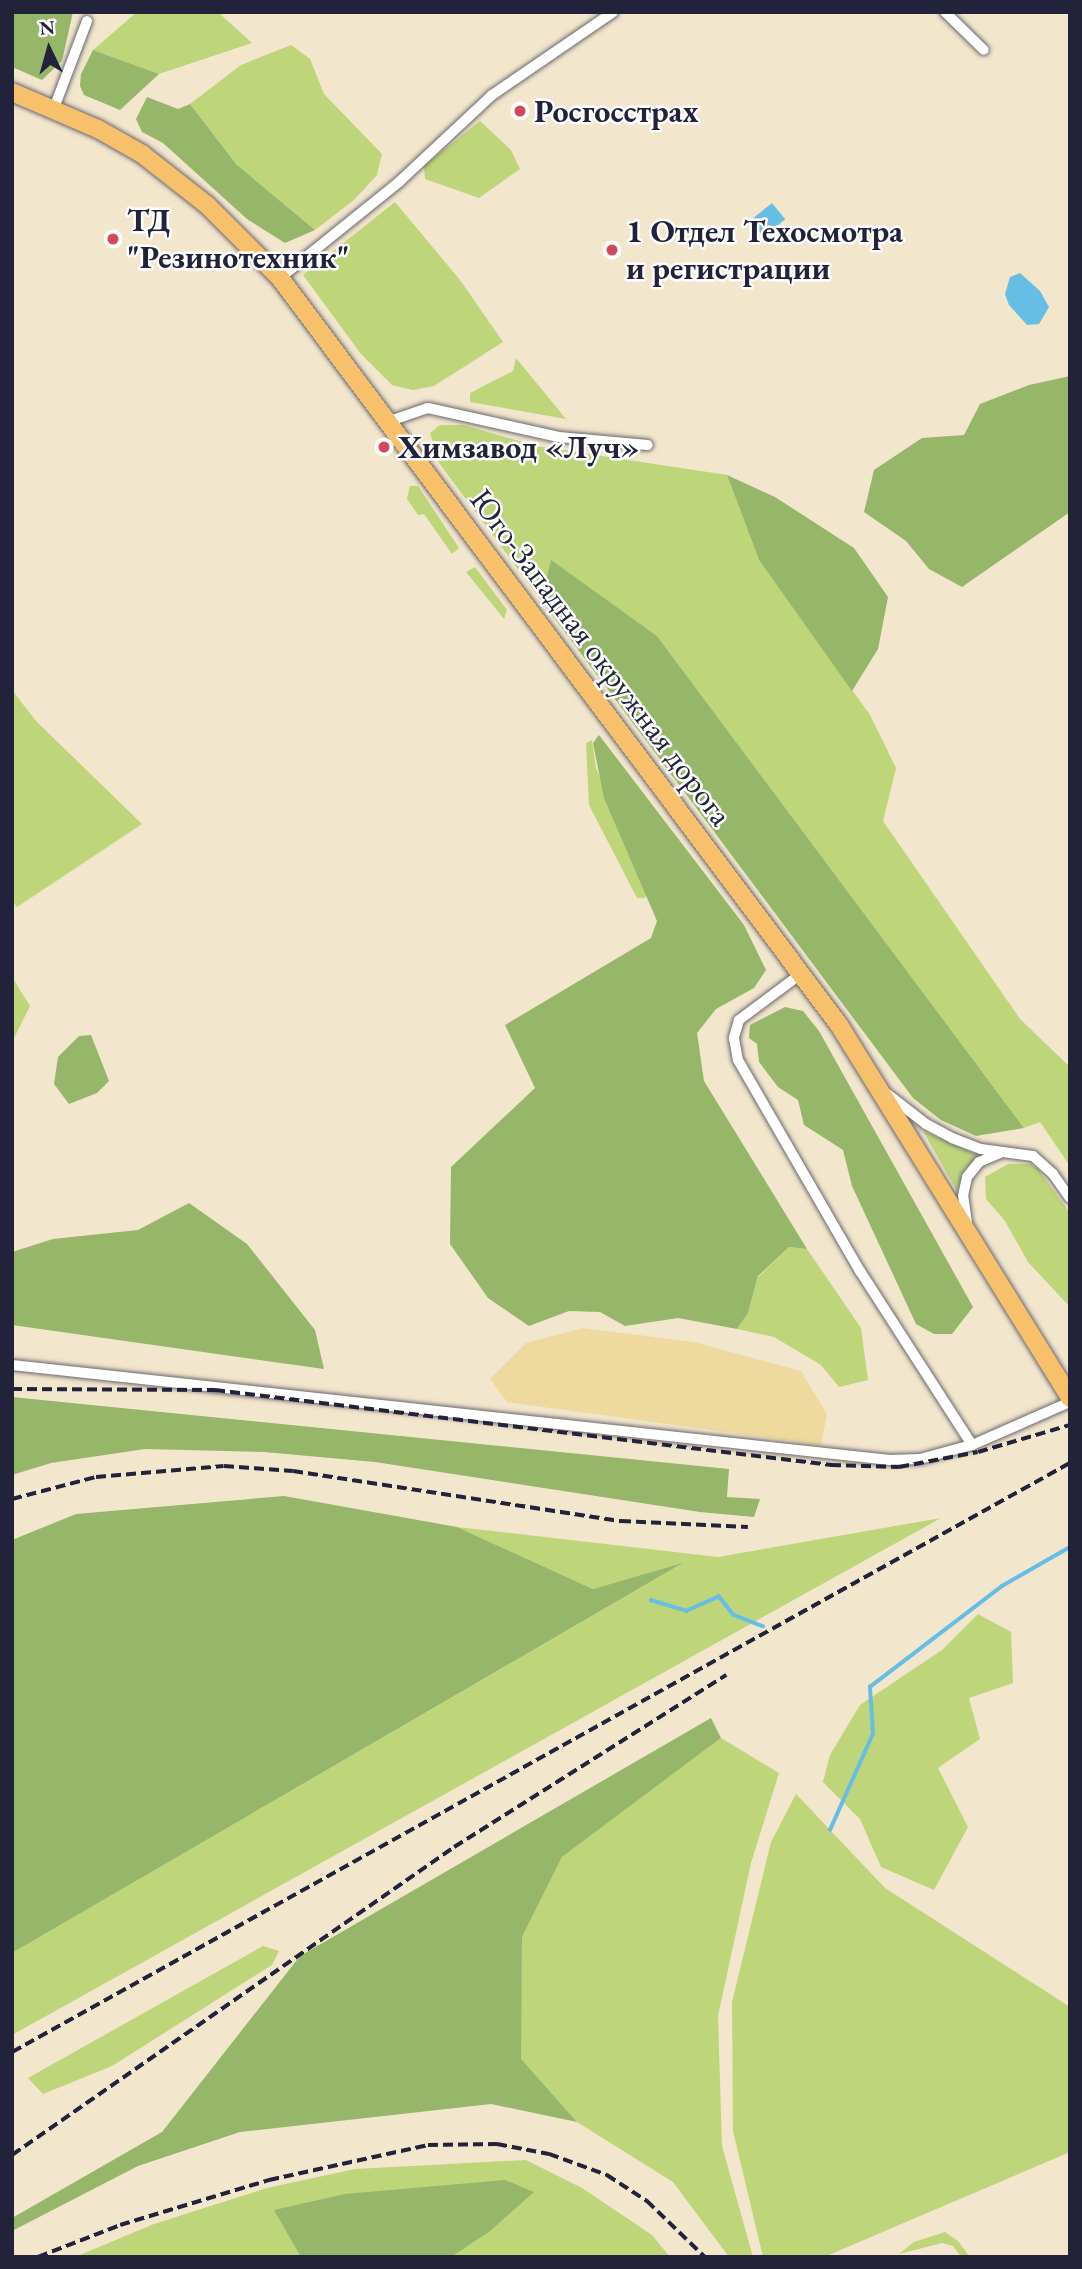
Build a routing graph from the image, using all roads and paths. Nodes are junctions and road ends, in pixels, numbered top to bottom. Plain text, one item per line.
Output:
1 (613, 12) edge
2 (945, 12) edge
3 (87, 21) dead end
4 (984, 50) dead end
5 (12, 92) edge
6 (54, 108) junction
7 (280, 278) junction
8 (387, 422) junction
9 (648, 445) dead end
10 (802, 972) junction
11 (878, 1086) junction
12 (1001, 1152) junction
13 (1070, 1198) edge
14 (970, 1238) junction
15 (12, 1365) edge
16 (1070, 1400) edge
17 (972, 1445) junction

1 - 7 street
2 - 4 street
3 - 6 street
5 - 6 highway, Юго-Западная окружная дорога
6 - 7 highway, Юго-Западная окружная дорога
7 - 8 highway, Юго-Западная окружная дорога
8 - 9 street
8 - 10 highway, Юго-Западная окружная дорога
10 - 11 highway, Юго-Западная окружная дорога
10 - 17 street
11 - 12 street
11 - 14 highway, Юго-Западная окружная дорога
12 - 13 street
12 - 14 street
14 - 16 highway, Юго-Западная окружная дорога
15 - 17 street
16 - 17 street

